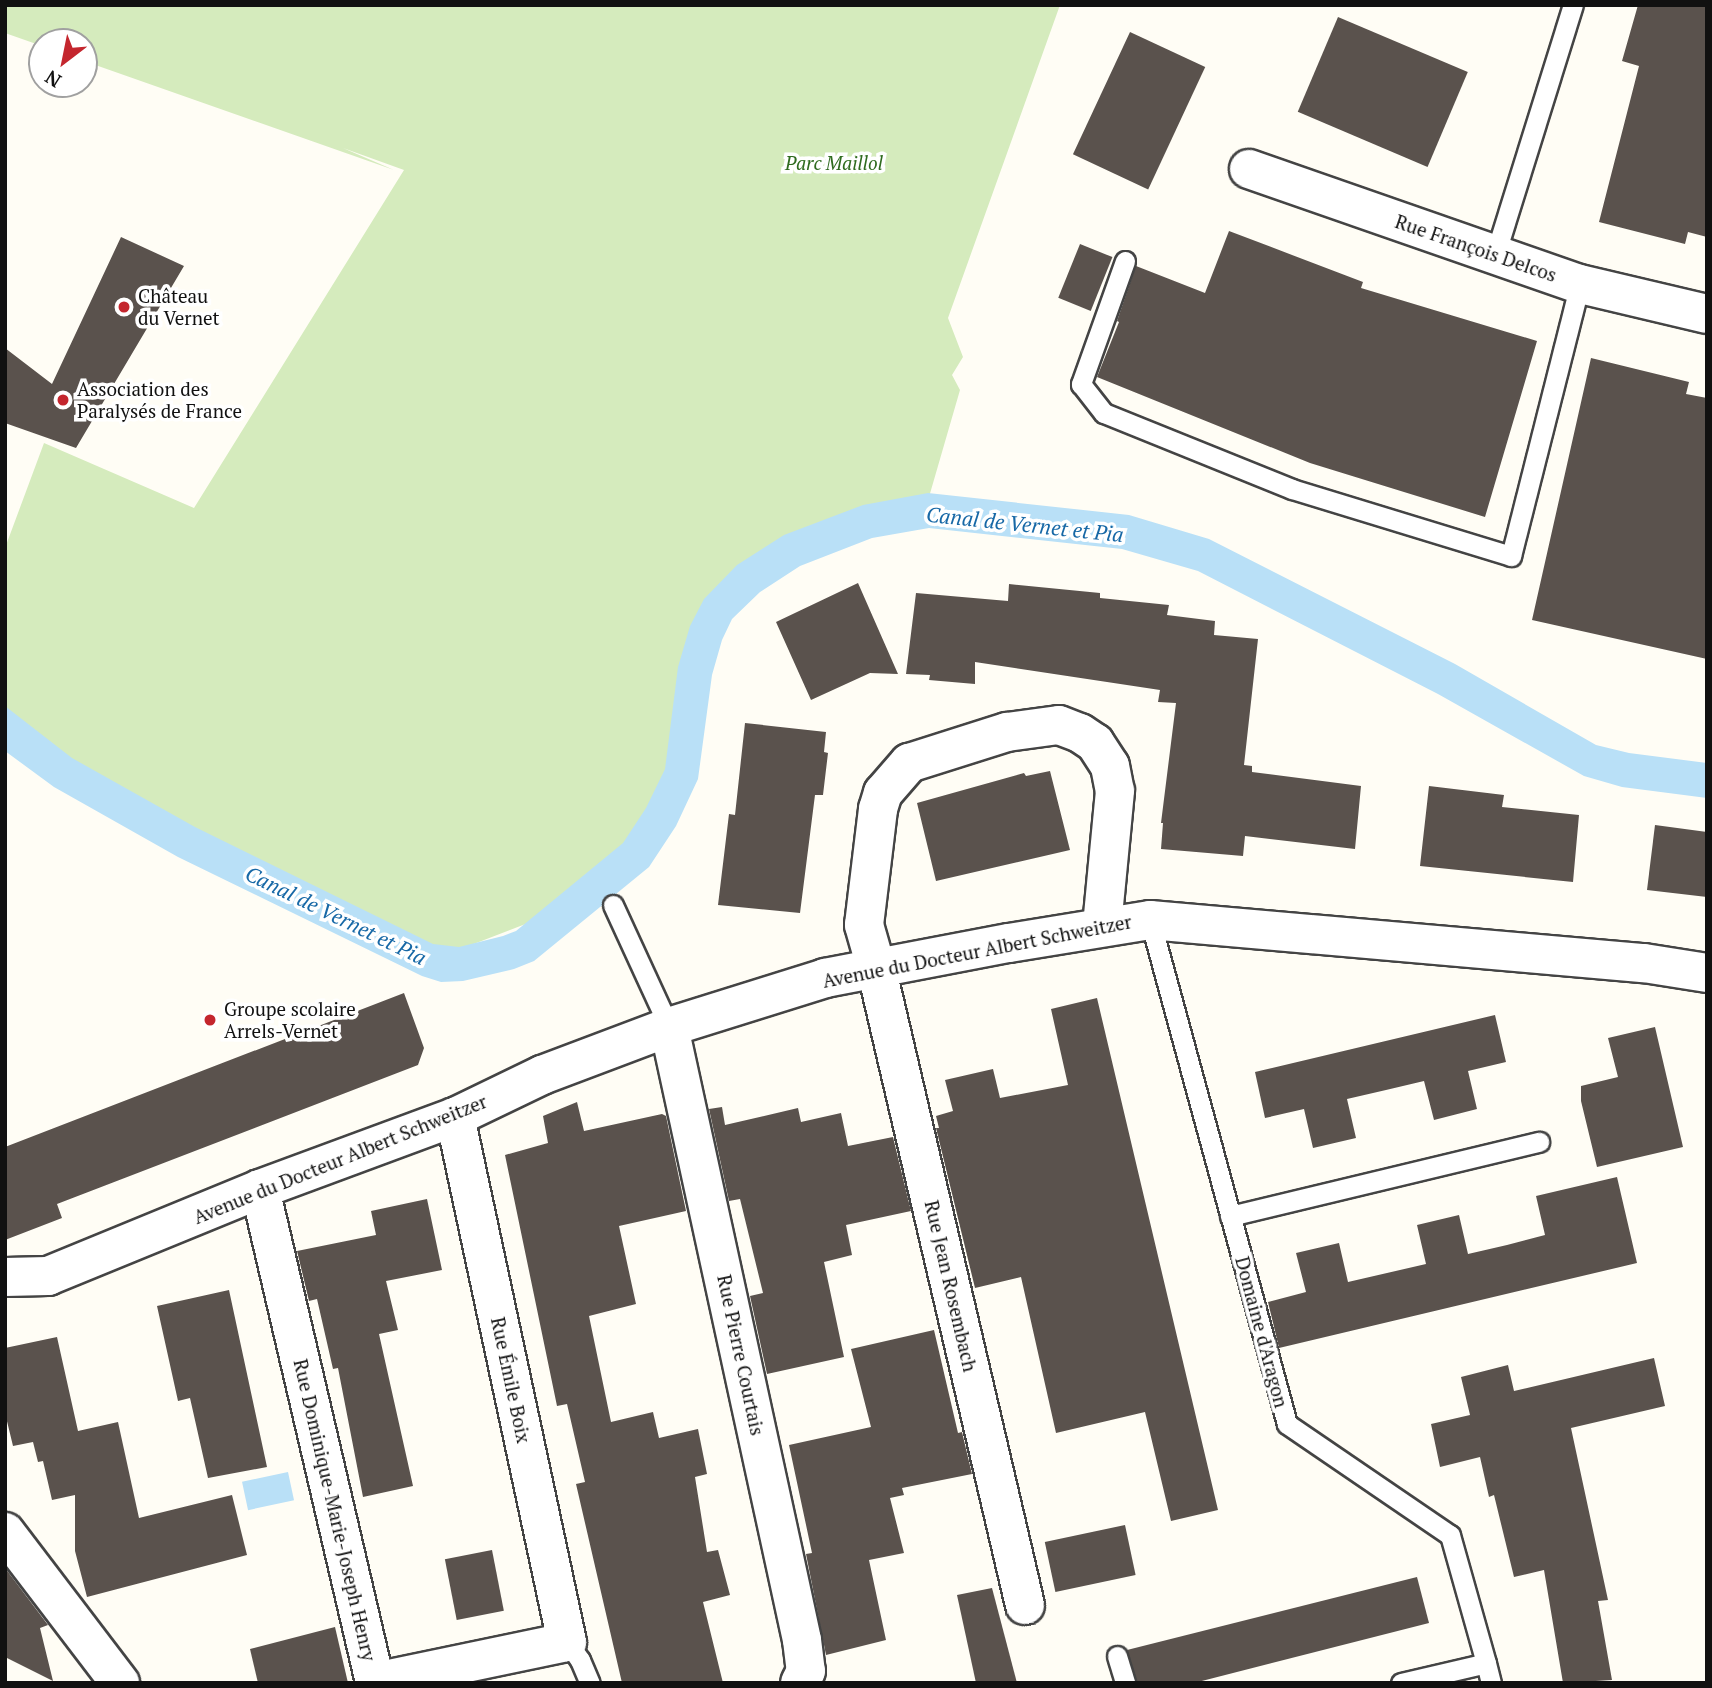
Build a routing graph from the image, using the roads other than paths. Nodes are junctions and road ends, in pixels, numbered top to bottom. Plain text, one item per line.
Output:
1 (1573, 5) edge
2 (1249, 169) dead end
3 (1495, 255) junction
4 (1125, 261) dead end
5 (1580, 284) junction
6 (1707, 314) edge
7 (613, 905) dead end
8 (1150, 920) junction
9 (1102, 926) junction
10 (876, 967) junction
11 (1707, 973) edge
12 (669, 1027) junction
13 (455, 1117) junction
14 (1539, 1142) dead end
15 (260, 1189) junction
16 (1230, 1216) junction
17 (5, 1277) edge
18 (5, 1532) edge
19 (1025, 1605) dead end
20 (567, 1642) junction
21 (1117, 1656) dead end
22 (1486, 1663) junction
23 (120, 1683) edge
24 (590, 1683) edge
25 (800, 1683) edge
26 (1125, 1683) edge
27 (1401, 1683) edge
28 (1491, 1683) edge

1 - 3 lane
2 - 3 street, Rue François Delcos
3 - 5 street, Rue François Delcos
4 - 5 lane
5 - 6 street, Rue François Delcos
7 - 12 lane
8 - 9 street, Avenue du Docteur Albert Schweitzer
8 - 11 street, Avenue du Docteur Albert Schweitzer
8 - 16 lane, Domaine d'Aragon
9 - 10 street, Avenue du Docteur Albert Schweitzer
9 - 10 street, Rue Jean Rosembach
10 - 12 street, Avenue du Docteur Albert Schweitzer
10 - 19 street, Rue Jean Rosembach
12 - 13 street, Avenue du Docteur Albert Schweitzer
12 - 25 street, Rue Pierre Courtais
13 - 15 street, Avenue du Docteur Albert Schweitzer
13 - 20 street, Rue Émile Boix
14 - 16 lane
15 - 17 street, Avenue du Docteur Albert Schweitzer
15 - 20 street, Rue Dominique-Marie-Joseph Henry
16 - 22 lane, Domaine d'Aragon
18 - 23 street
20 - 24 lane
21 - 26 lane
22 - 27 lane
22 - 28 lane, Domaine d'Aragon

